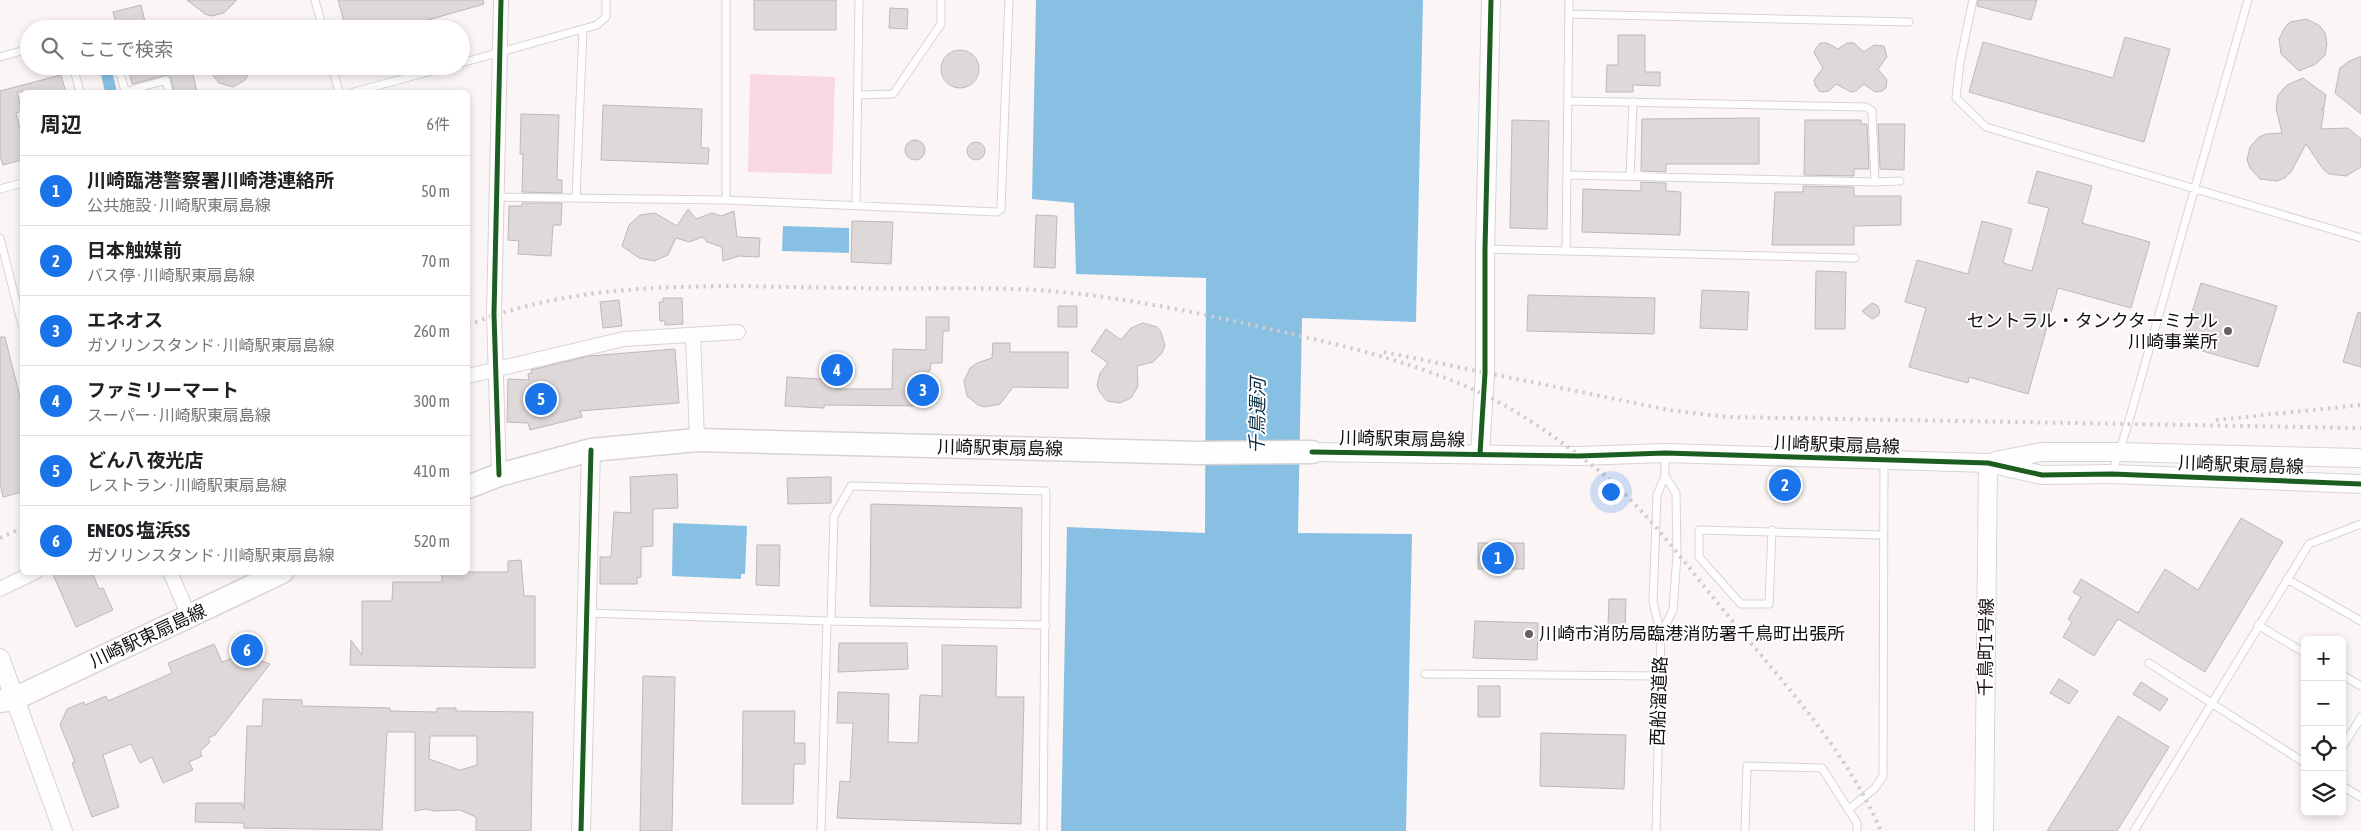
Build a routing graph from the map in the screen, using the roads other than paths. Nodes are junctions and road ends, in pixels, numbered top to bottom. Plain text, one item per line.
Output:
1 (315, 0) edge
2 (501, 0) edge
3 (606, 0) edge
4 (726, 0) edge
5 (859, 0) edge
6 (941, 0) edge
7 (1009, 0) edge
8 (1491, 0) edge
9 (1569, 0) edge
10 (1974, 0) edge
11 (2248, 0) edge
12 (1568, 14) junction
13 (321, 20) edge
14 (1910, 22) dead end
15 (583, 29) junction
16 (20, 51) edge
17 (500, 52) junction
18 (0, 56) edge
19 (470, 60) edge
20 (75, 75) edge
21 (120, 75) edge
22 (334, 75) edge
23 (417, 75) edge
24 (79, 90) edge
25 (124, 90) edge
26 (131, 90) edge
27 (168, 90) edge
28 (338, 90) edge
29 (361, 90) edge
30 (858, 95) junction
31 (1568, 101) junction
32 (1633, 102) junction
33 (1567, 175) junction
34 (1630, 176) junction
35 (1900, 181) dead end
36 (1875, 182) junction
37 (20, 184) edge
38 (0, 189) edge
39 (2194, 189) junction
40 (498, 197) junction
41 (576, 198) junction
42 (726, 200) junction
43 (856, 205) junction
44 (0, 238) edge
45 (2361, 238) edge
46 (1485, 249) junction
47 (1566, 251) junction
48 (1855, 258) dead end
49 (20, 317) edge
50 (738, 332) dead end
51 (693, 335) junction
52 (495, 370) junction
53 (470, 376) edge
54 (697, 440) junction
55 (591, 450) junction
56 (1312, 452) joint
57 (2118, 452) junction
58 (1665, 453) junction
59 (1480, 454) junction
60 (2361, 458) edge
61 (1884, 460) junction
62 (1988, 463) junction
63 (2112, 474) junction
64 (499, 475) junction
65 (1665, 476) junction
66 (2361, 484) edge
67 (470, 486) edge
68 (2361, 524) edge
69 (1772, 530) junction
70 (1883, 535) junction
71 (29, 575) edge
72 (171, 575) edge
73 (276, 575) edge
74 (2287, 579) junction
75 (0, 589) edge
76 (587, 613) junction
77 (189, 616) junction
78 (829, 621) junction
79 (2361, 621) edge
80 (1046, 625) junction
81 (2258, 625) junction
82 (1662, 634) junction
83 (2301, 650) edge
84 (0, 658) edge
85 (2149, 663) dead end
86 (1425, 674) dead end
87 (1659, 676) junction
88 (2346, 677) edge
89 (2361, 686) edge
90 (4, 704) edge
91 (2211, 704) junction
92 (2361, 717) edge
93 (2346, 741) edge
94 (2301, 760) edge
95 (2346, 788) edge
96 (2361, 797) edge
97 (1848, 810) junction
98 (62, 828) edge
99 (581, 831) edge
100 (821, 831) edge
101 (1043, 831) edge
102 (1656, 831) edge
103 (1745, 831) edge
104 (1857, 831) edge
105 (1984, 831) edge
106 (2134, 831) edge

1 - 13 lane
2 - 17 street
3 - 15 lane
4 - 42 lane
5 - 30 lane
6 - 30 lane
7 - 43 lane
8 - 46 street
9 - 12 lane
10 - 39 lane
11 - 39 lane
12 - 14 lane
12 - 31 lane
15 - 17 lane
15 - 41 lane
16 - 18 lane
17 - 19 lane
17 - 40 street
20 - 24 lane
21 - 25 lane
22 - 28 lane
23 - 29 lane
26 - 27 lane
30 - 43 lane
31 - 32 lane
31 - 33 lane
32 - 34 lane
32 - 36 lane
33 - 34 lane
33 - 47 lane
34 - 36 lane
35 - 36 lane
37 - 38 lane
39 - 45 lane
39 - 57 lane
40 - 41 lane
40 - 52 street
41 - 42 lane
42 - 43 lane
44 - 49 lane
46 - 47 lane
46 - 59 street
47 - 48 lane
50 - 51 street
51 - 52 street
51 - 54 street
52 - 53 street
52 - 64 street
54 - 55 highway, 川崎駅東扇島線
54 - 56 highway, 川崎駅東扇島線
55 - 64 highway, 川崎駅東扇島線
55 - 76 street
56 - 59 street, 川崎駅東扇島線
57 - 60 street, 川崎駅東扇島線
57 - 62 street, 川崎駅東扇島線
57 - 63 lane
58 - 59 street, 川崎駅東扇島線
58 - 61 street, 川崎駅東扇島線
58 - 65 lane, 西船溜道路
61 - 62 street, 川崎駅東扇島線
61 - 70 lane
62 - 63 street, 川崎駅東扇島線
62 - 105 street, 千鳥町1号線
63 - 66 street, 川崎駅東扇島線
64 - 67 highway, 川崎駅東扇島線
65 - 82 lane, 西船溜道路
65 - 82 lane
68 - 74 lane
69 - 69 lane
69 - 70 lane
70 - 97 lane
71 - 75 street
72 - 77 street
73 - 77 highway, 川崎駅東扇島線
74 - 79 lane
74 - 81 lane
76 - 78 lane
76 - 99 street
77 - 90 highway, 川崎駅東扇島線
78 - 80 lane
78 - 80 lane
78 - 100 lane
80 - 101 lane
81 - 83 lane
81 - 91 lane
82 - 87 lane, 西船溜道路
84 - 90 street
85 - 91 lane
86 - 87 lane
87 - 102 lane, 西船溜道路
88 - 89 lane
90 - 98 street
91 - 94 lane
91 - 106 lane
92 - 93 lane
95 - 96 lane
97 - 103 lane
97 - 104 lane

